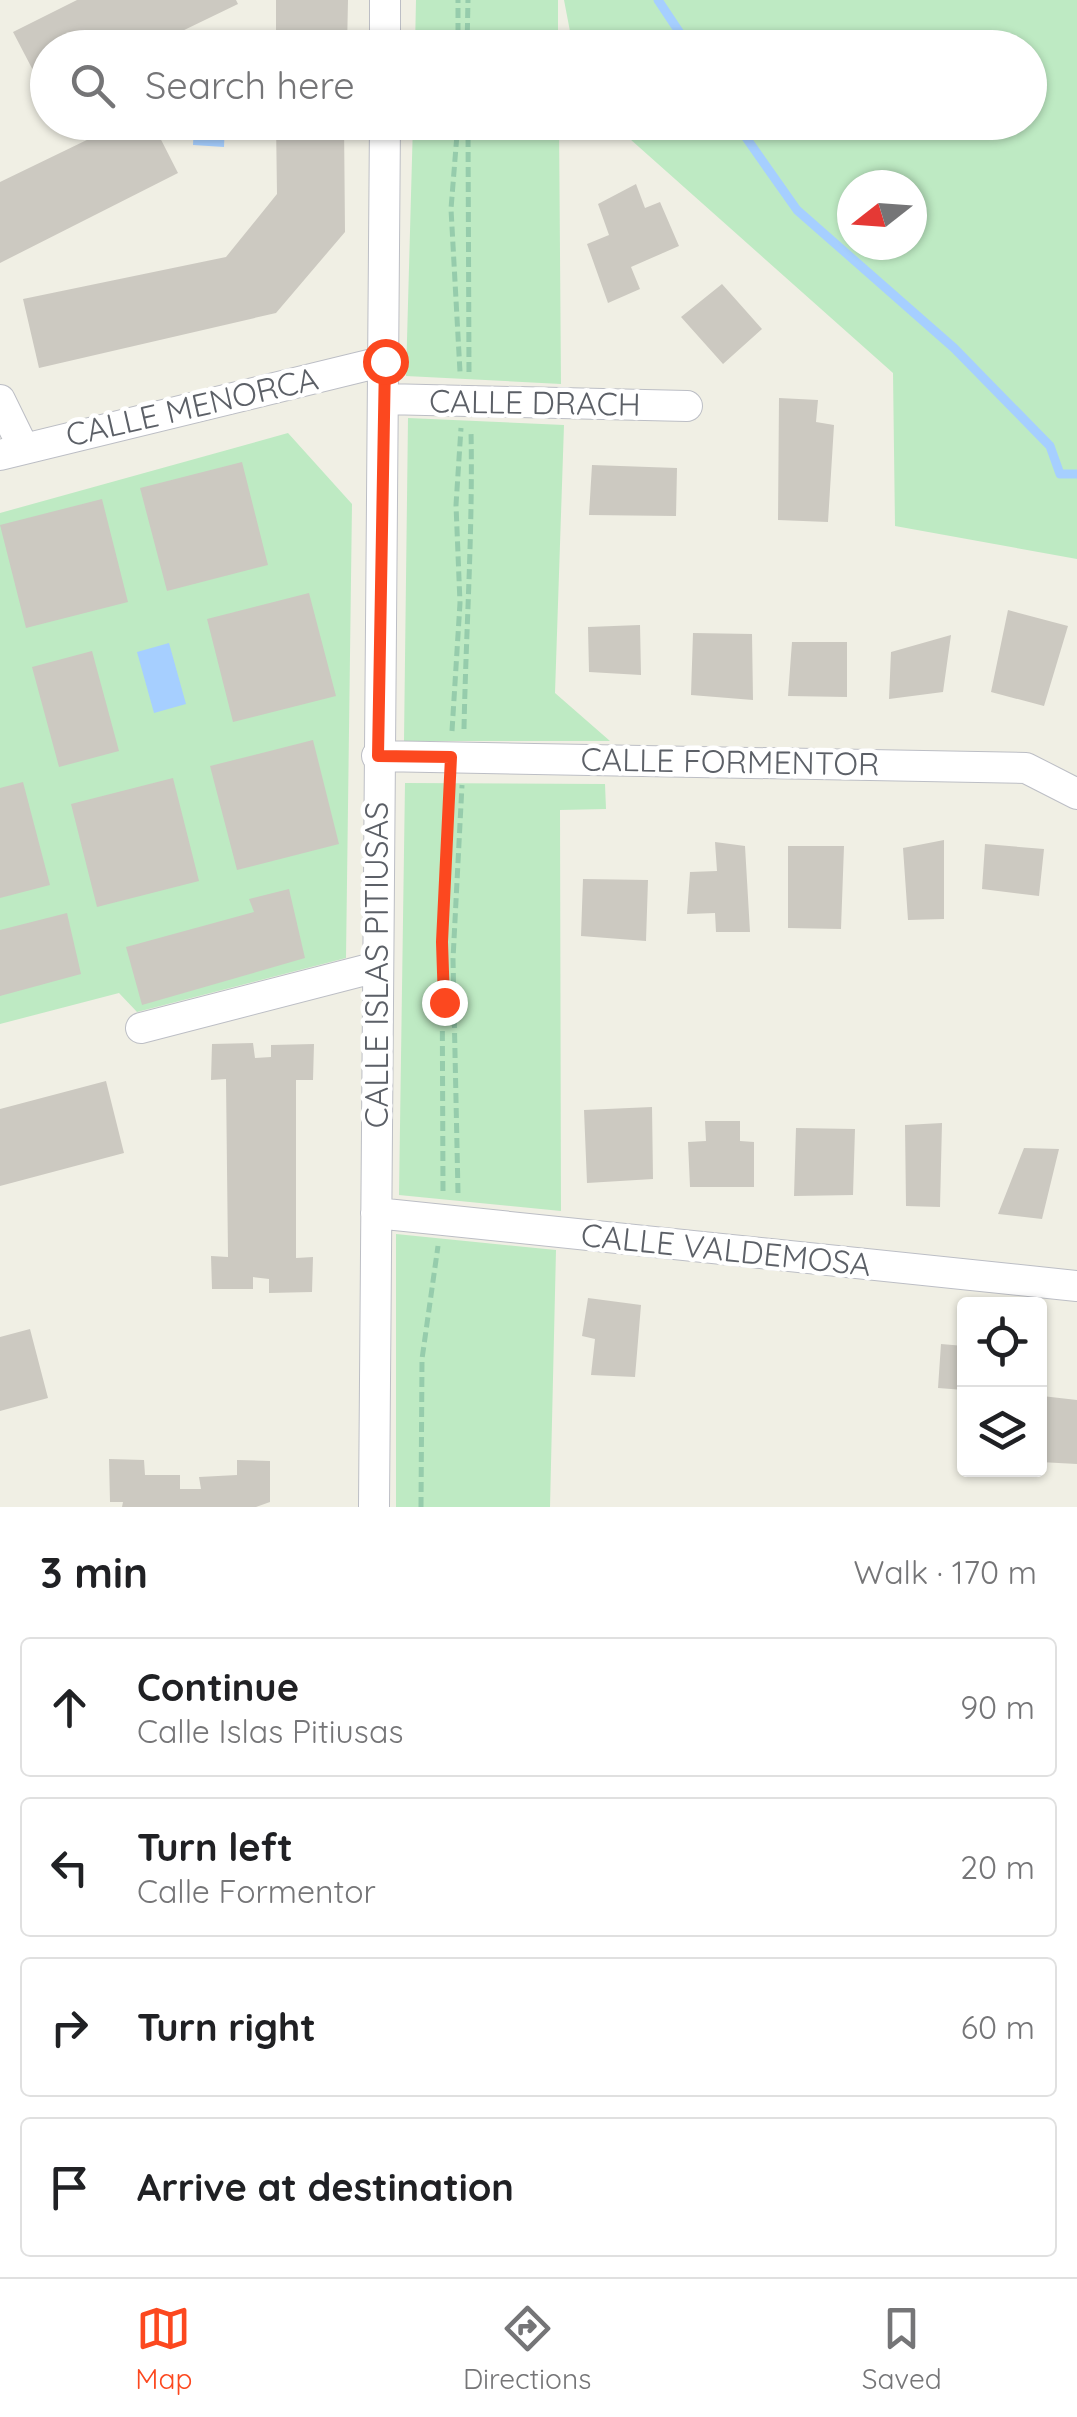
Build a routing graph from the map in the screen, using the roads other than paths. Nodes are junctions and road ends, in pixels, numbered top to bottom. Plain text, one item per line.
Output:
1 (385, 0) edge
2 (385, 30) edge
3 (385, 140) edge
4 (385, 361) junction
5 (0, 400) edge
6 (384, 400) junction
7 (687, 406) dead end
8 (12, 451) edge
9 (378, 756) junction
10 (1077, 794) edge
11 (377, 968) junction
12 (141, 1028) dead end
13 (376, 1213) junction
14 (1077, 1286) edge
15 (374, 1507) edge

1 - 2 street
3 - 4 street, CALLE ISLAS PITIUSAS
4 - 6 street, CALLE ISLAS PITIUSAS
4 - 8 street, CALLE MENORCA
5 - 8 street
6 - 7 street, CALLE DRACH
6 - 9 street, CALLE ISLAS PITIUSAS
9 - 10 street, CALLE FORMENTOR
9 - 11 street, CALLE ISLAS PITIUSAS
11 - 12 street
11 - 13 street, CALLE ISLAS PITIUSAS
13 - 14 street, CALLE VALDEMOSA
13 - 15 street, CALLE ISLAS PITIUSAS

